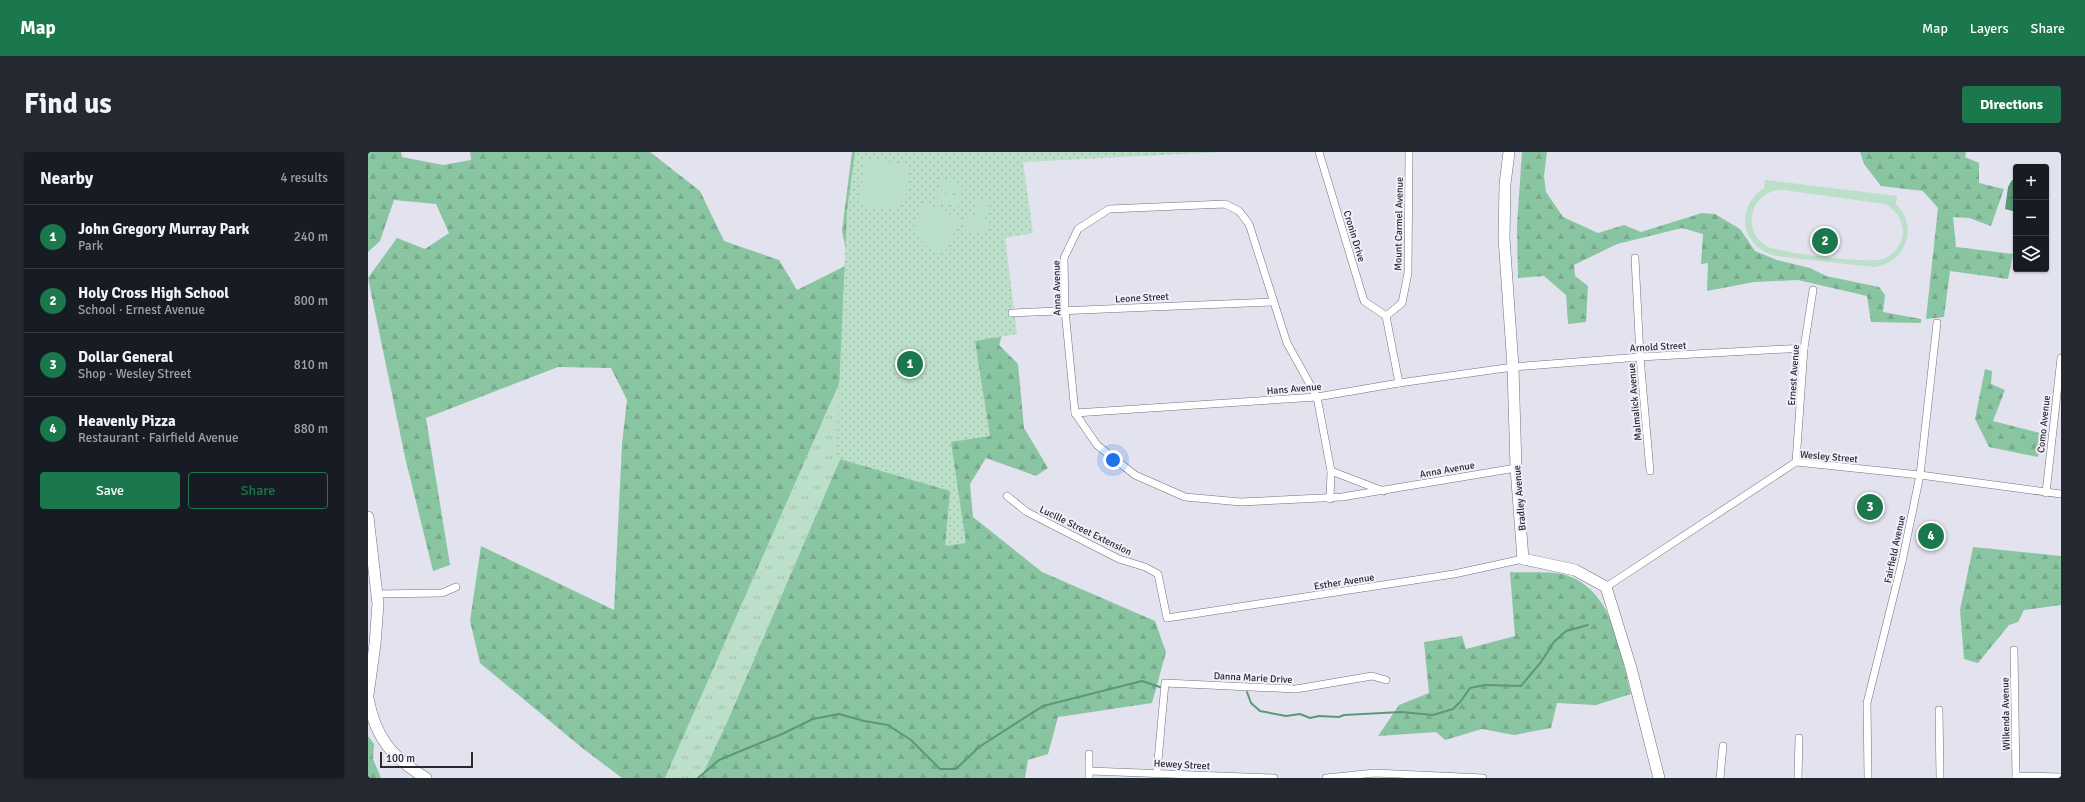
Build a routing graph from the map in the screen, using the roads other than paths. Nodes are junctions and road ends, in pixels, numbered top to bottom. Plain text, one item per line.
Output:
1 (1319, 152) edge
2 (1409, 152) edge
3 (1509, 152) edge
4 (1635, 258) dead end
5 (1813, 290) dead end
6 (1272, 302) junction
7 (1065, 310) junction
8 (1012, 313) dead end
9 (1386, 316) junction
10 (1937, 323) dead end
11 (1804, 348) junction
12 (1640, 357) junction
13 (2061, 358) edge
14 (1513, 367) junction
15 (1399, 382) junction
16 (1317, 397) junction
17 (1075, 412) junction
18 (1796, 462) junction
19 (1516, 468) junction
20 (1331, 471) junction
21 (1650, 471) dead end
22 (1920, 475) junction
23 (1382, 491) junction
24 (2046, 493) junction
25 (2061, 494) edge
26 (1007, 496) dead end
27 (1330, 499) junction
28 (368, 518) edge
29 (1524, 559) junction
30 (456, 587) dead end
31 (1606, 587) junction
32 (377, 594) junction
33 (1166, 618) joint
34 (2014, 650) dead end
35 (1386, 680) dead end
36 (368, 695) edge
37 (368, 698) edge
38 (1938, 710) dead end
39 (1799, 738) dead end
40 (1723, 746) dead end
41 (1089, 754) dead end
42 (1157, 772) junction
43 (1089, 775) edge
44 (1375, 775) edge
45 (1247, 777) edge
46 (2016, 777) edge
47 (2061, 777) edge
48 (426, 778) edge
49 (1274, 778) edge
50 (1326, 778) edge
51 (1483, 778) edge
52 (1659, 778) edge
53 (1720, 778) edge
54 (1798, 778) edge
55 (1868, 778) edge
56 (1940, 778) edge

1 - 9 street, Cronin Drive
2 - 9 street, Mount Carmel Avenue
3 - 14 street, Bradley Avenue
4 - 12 street, Malmalick Avenue
5 - 11 street, Ernest Avenue
6 - 7 street, Leone Street
6 - 7 street, Anna Avenue
6 - 16 street, Anna Avenue
7 - 8 street, Leone Street
7 - 17 street, Anna Avenue
9 - 15 street
10 - 22 street, Fairfield Avenue
11 - 12 street, Arnold Street
11 - 18 street, Ernest Avenue
12 - 14 street, Arnold Street
12 - 21 street, Malmalick Avenue
13 - 24 street, Como Avenue
14 - 15 street, Hans Avenue
14 - 19 street, Bradley Avenue
15 - 16 street, Hans Avenue
16 - 17 street, Hans Avenue
16 - 20 street, Anna Avenue
17 - 27 street, Anna Avenue
18 - 22 street, Wesley Street
18 - 31 street, Wesley Street
19 - 23 street, Anna Avenue
19 - 29 street, Bradley Avenue
20 - 23 street
20 - 27 street, Anna Avenue
22 - 24 street, Wesley Street
22 - 55 street, Fairfield Avenue
23 - 27 street, Anna Avenue
24 - 25 street, Wesley Street
26 - 33 street, Lucille Street Extension
28 - 32 street
29 - 31 street
29 - 33 street, Esther Avenue
30 - 32 street
31 - 52 street
32 - 36 street
34 - 46 street, Wilkenda Avenue
35 - 42 street, Danna Marie Drive
37 - 48 street
38 - 56 street
39 - 54 street
40 - 53 street
41 - 43 street
42 - 43 street, Hewey Street
42 - 45 street, Hewey Street
44 - 50 street
44 - 51 street
45 - 49 street, Hewey Street
46 - 47 street

